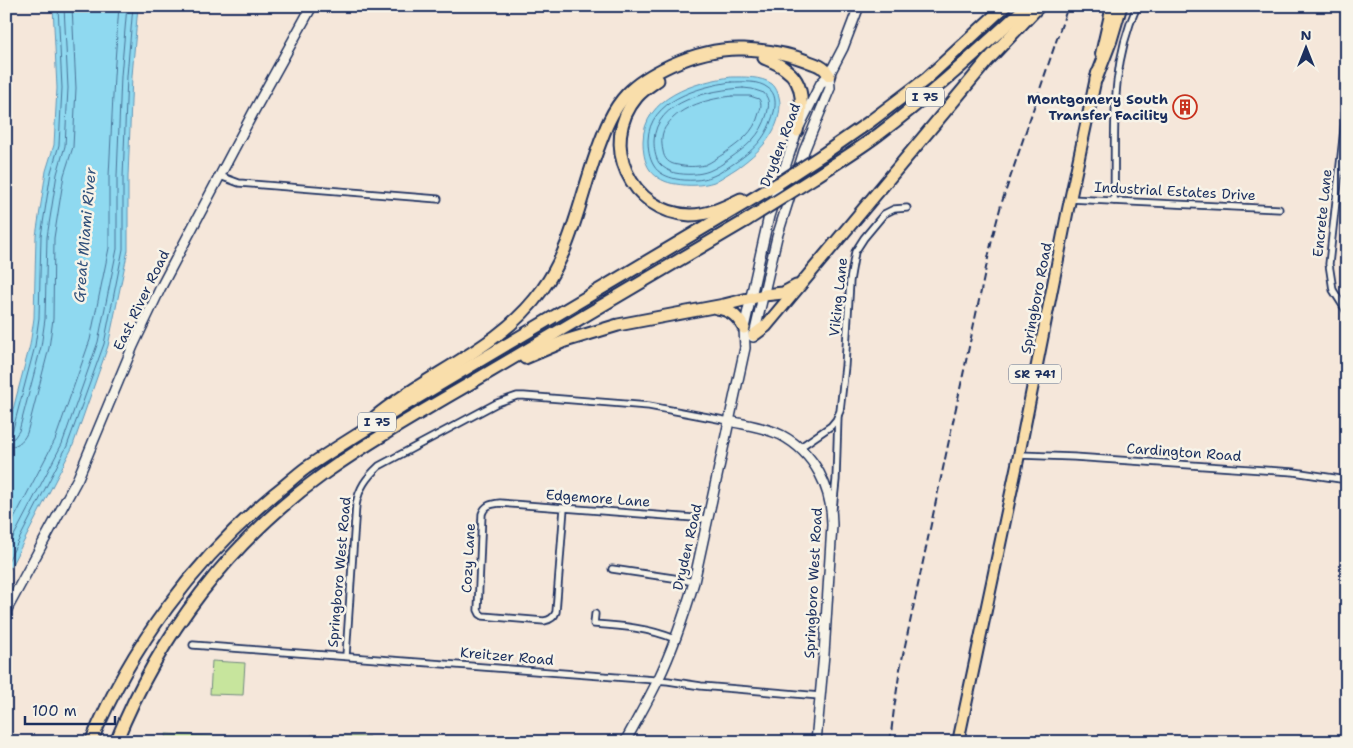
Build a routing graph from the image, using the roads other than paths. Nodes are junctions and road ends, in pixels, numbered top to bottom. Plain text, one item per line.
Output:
1 (312, 6) edge
2 (859, 6) edge
3 (1005, 6) edge
4 (1027, 6) edge
5 (1039, 6) edge
6 (1112, 6) edge
7 (1121, 6) edge
8 (1137, 6) edge
9 (764, 58) junction
10 (829, 75) junction
11 (1096, 79) junction
12 (1346, 83) edge
13 (798, 131) junction
14 (220, 176) junction
15 (754, 196) junction
16 (438, 199) dead end
17 (1070, 199) junction
18 (1114, 201) junction
19 (907, 208) dead end
20 (1279, 209) dead end
21 (820, 261) junction
22 (764, 295) junction
23 (750, 299) junction
24 (705, 308) junction
25 (1347, 312) edge
26 (744, 328) junction
27 (754, 335) junction
28 (745, 348) junction
29 (467, 385) junction
30 (838, 415) junction
31 (729, 421) junction
32 (349, 440) junction
33 (799, 448) junction
34 (1019, 455) junction
35 (1347, 480) edge
36 (487, 506) joint
37 (564, 508) junction
38 (832, 513) junction
39 (707, 519) junction
40 (612, 568) dead end
41 (694, 582) junction
42 (6, 611) edge
43 (595, 614) dead end
44 (675, 639) junction
45 (193, 645) dead end
46 (346, 656) junction
47 (658, 680) junction
48 (820, 696) junction
49 (90, 742) edge
50 (116, 742) edge
51 (625, 742) edge
52 (816, 742) edge
53 (958, 742) edge

1 - 14 main road, East River Road
2 - 10 main road, Dryden Road
3 - 15 highway, I 75, bridge
4 - 29 highway, I 75, bridge
5 - 21 highway
6 - 11 main road, Springboro Road / SR 741
7 - 11 highway
8 - 18 street
9 - 10 highway
9 - 13 highway
9 - 15 highway
10 - 13 main road, Dryden Road
10 - 22 main road, Dryden Road
10 - 32 highway
11 - 17 main road, Springboro Road / SR 741
12 - 25 street, Encrete Lane
13 - 23 main road, Dryden Road
14 - 16 street
14 - 42 main road, East River Road
15 - 32 highway, I 75
17 - 18 street, Industrial Estates Drive
17 - 34 main road, Springboro Road / SR 741
18 - 20 street, Industrial Estates Drive
19 - 30 street, Viking Lane
21 - 22 highway
21 - 27 highway
22 - 23 highway
22 - 27 main road, Dryden Road
23 - 24 highway
23 - 26 main road, Dryden Road
24 - 26 highway
24 - 29 highway
26 - 28 main road, Dryden Road
27 - 28 main road, Dryden Road
28 - 31 main road, Dryden Road
29 - 50 highway, I 75
30 - 33 street
30 - 38 street, Viking Lane
31 - 33 main road, Springboro West Road
31 - 39 main road, Dryden Road
31 - 46 street, Springboro West Road
32 - 49 highway, I 75
33 - 38 main road, Springboro West Road
34 - 35 street, Cardington Road
34 - 53 main road, Springboro Road / SR 741
36 - 37 street, Edgemore Lane
36 - 37 street, Cozy Lane
37 - 39 street, Edgemore Lane
38 - 48 main road, Springboro West Road
39 - 41 main road, Dryden Road
40 - 41 street
41 - 44 main road, Dryden Road
43 - 44 street
44 - 47 main road, Dryden Road
45 - 46 street, Kreitzer Road
46 - 47 street, Kreitzer Road
47 - 48 street, Kreitzer Road
47 - 51 main road, Dryden Road
48 - 52 main road, Springboro West Road

